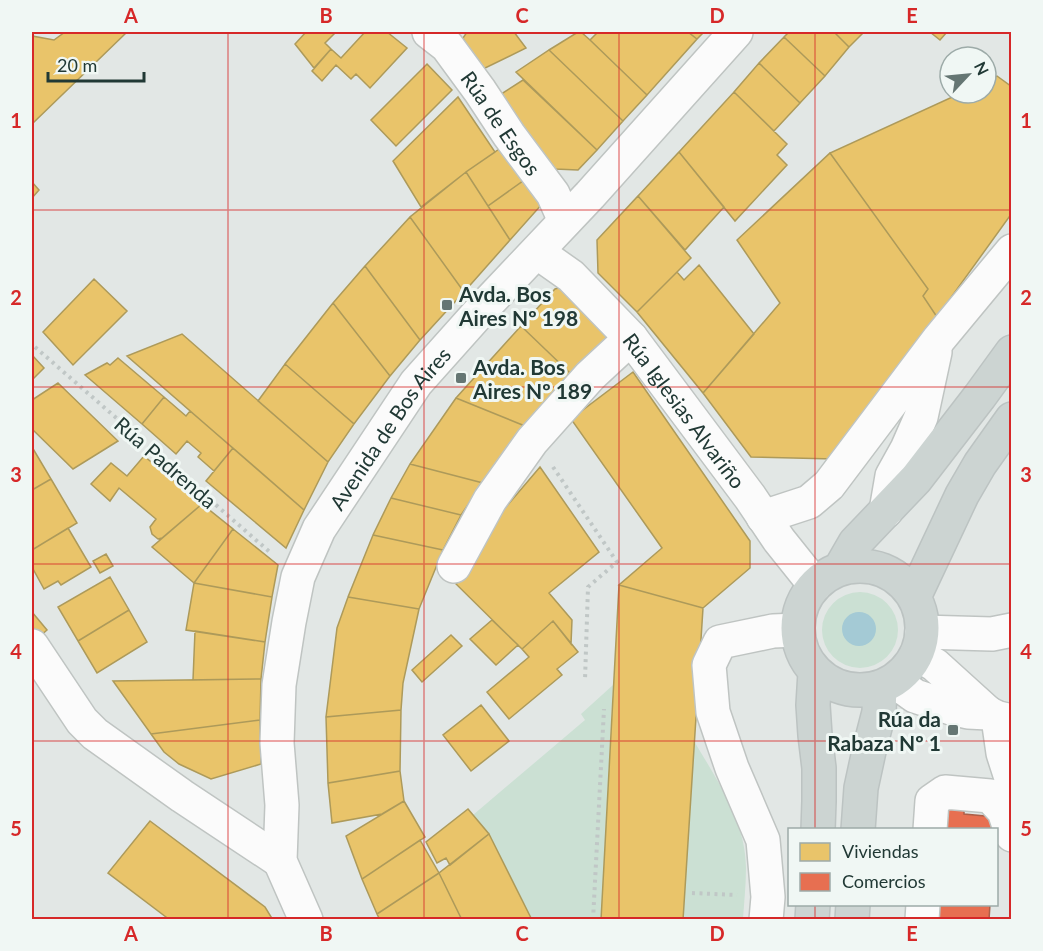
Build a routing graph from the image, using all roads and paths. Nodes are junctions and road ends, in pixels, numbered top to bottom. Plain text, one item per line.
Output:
1 (429, 32) edge
2 (736, 32) edge
3 (565, 221) junction
4 (1011, 251) edge
5 (537, 252) junction
6 (631, 338) junction
7 (939, 339) junction
8 (35, 347) dead end
9 (1011, 352) edge
10 (1011, 419) edge
11 (534, 439) junction
12 (886, 511) junction
13 (763, 517) junction
14 (454, 566) dead end
15 (298, 577) junction
16 (828, 577) junction
17 (914, 597) junction
18 (797, 630) junction
19 (1011, 630) edge
20 (920, 643) junction
21 (32, 646) edge
22 (815, 672) junction
23 (585, 680) dead end
24 (887, 684) junction
25 (604, 709) dead end
26 (999, 717) edge
27 (1011, 781) edge
28 (818, 828) edge
29 (858, 828) edge
30 (930, 828) edge
31 (1011, 835) edge
32 (280, 861) junction
33 (692, 893) dead end
34 (767, 908) edge
35 (306, 920) edge
36 (593, 920) edge

1 - 3 street, Rúa de Esgos
2 - 3 street, Avenida de Bos Aires
3 - 5 street, Avenida de Bos Aires
4 - 7 street
5 - 6 street, Rúa Iglesias Alvariño
5 - 15 street, Avenida de Bos Aires
6 - 11 street
6 - 13 street, Rúa Iglesias Alvariño
7 - 12 street
7 - 13 street
8 - 15 path, Rúa Padrenda
9 - 12 main road
10 - 17 main road
11 - 14 street
11 - 23 path
12 - 16 main road
13 - 16 street, Rúa Iglesias Alvariño
15 - 32 street, Avenida de Bos Aires
16 - 17 main road
16 - 18 main road
17 - 20 main road
18 - 22 main road
18 - 34 street
19 - 20 street
20 - 24 main road
20 - 26 street
21 - 32 street
22 - 24 main road
22 - 28 main road
24 - 26 street
24 - 29 main road
25 - 36 path
26 - 27 street
30 - 31 street
32 - 35 street, Avenida de Bos Aires
33 - 34 path

